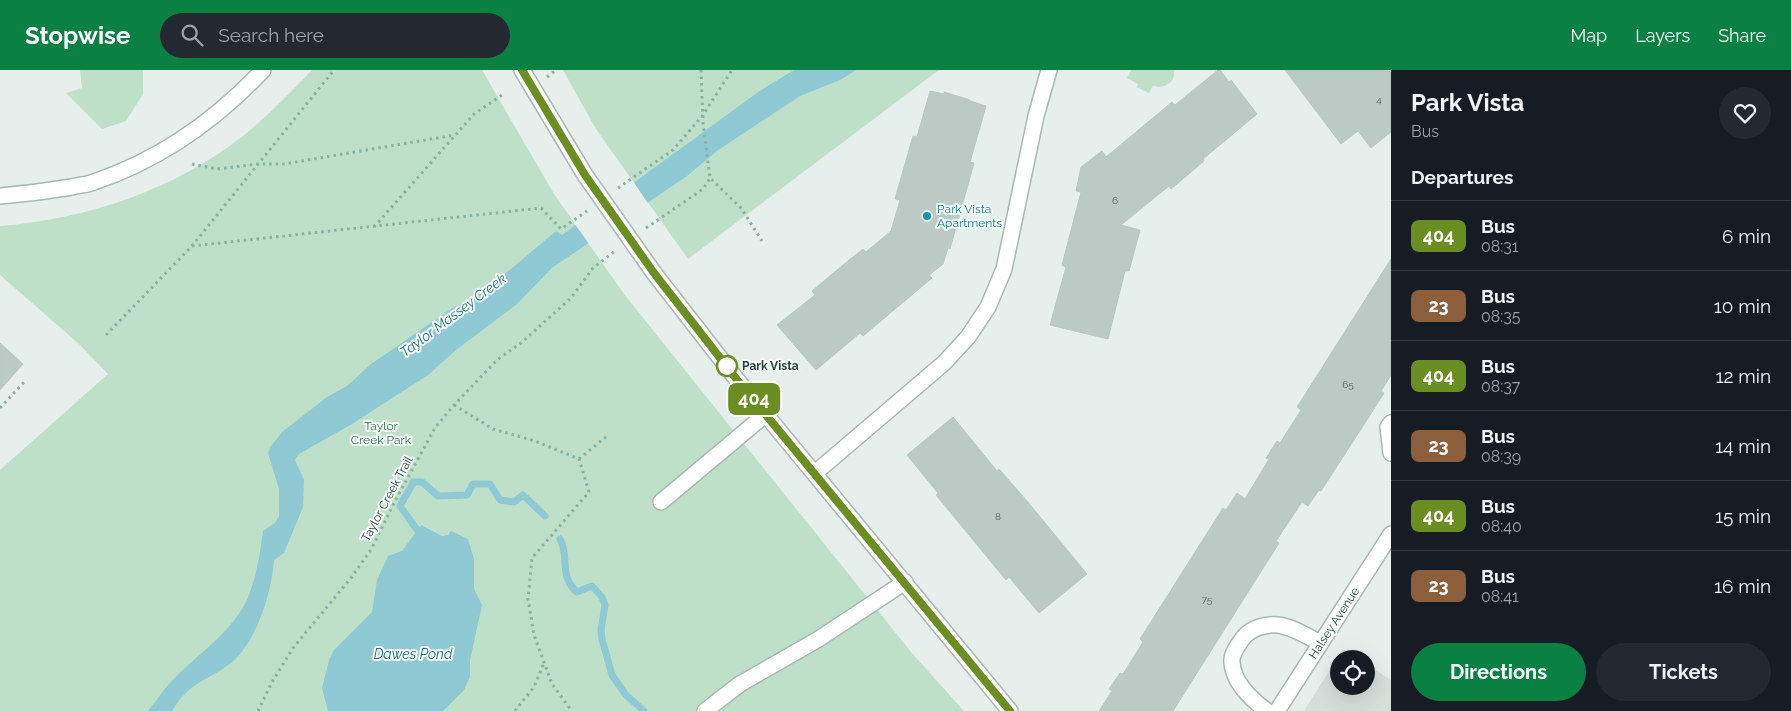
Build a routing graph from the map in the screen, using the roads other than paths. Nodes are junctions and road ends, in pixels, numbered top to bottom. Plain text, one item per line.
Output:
1 (263, 70) edge
2 (522, 70) edge
3 (1049, 70) edge
4 (0, 196) edge
5 (766, 414) junction
6 (1391, 423) edge
7 (1391, 453) edge
8 (816, 473) junction
9 (661, 502) dead end
10 (1391, 534) edge
11 (905, 582) junction
12 (1320, 643) junction
13 (705, 711) edge
14 (1010, 711) edge
15 (1267, 711) edge
16 (1277, 711) edge

1 - 4 street
2 - 5 street, bridge
3 - 8 street
5 - 8 street
5 - 9 street
6 - 7 street
8 - 11 street
10 - 12 street, Halsey Avenue
11 - 13 street
11 - 14 street
12 - 15 street
12 - 16 street, Halsey Avenue

